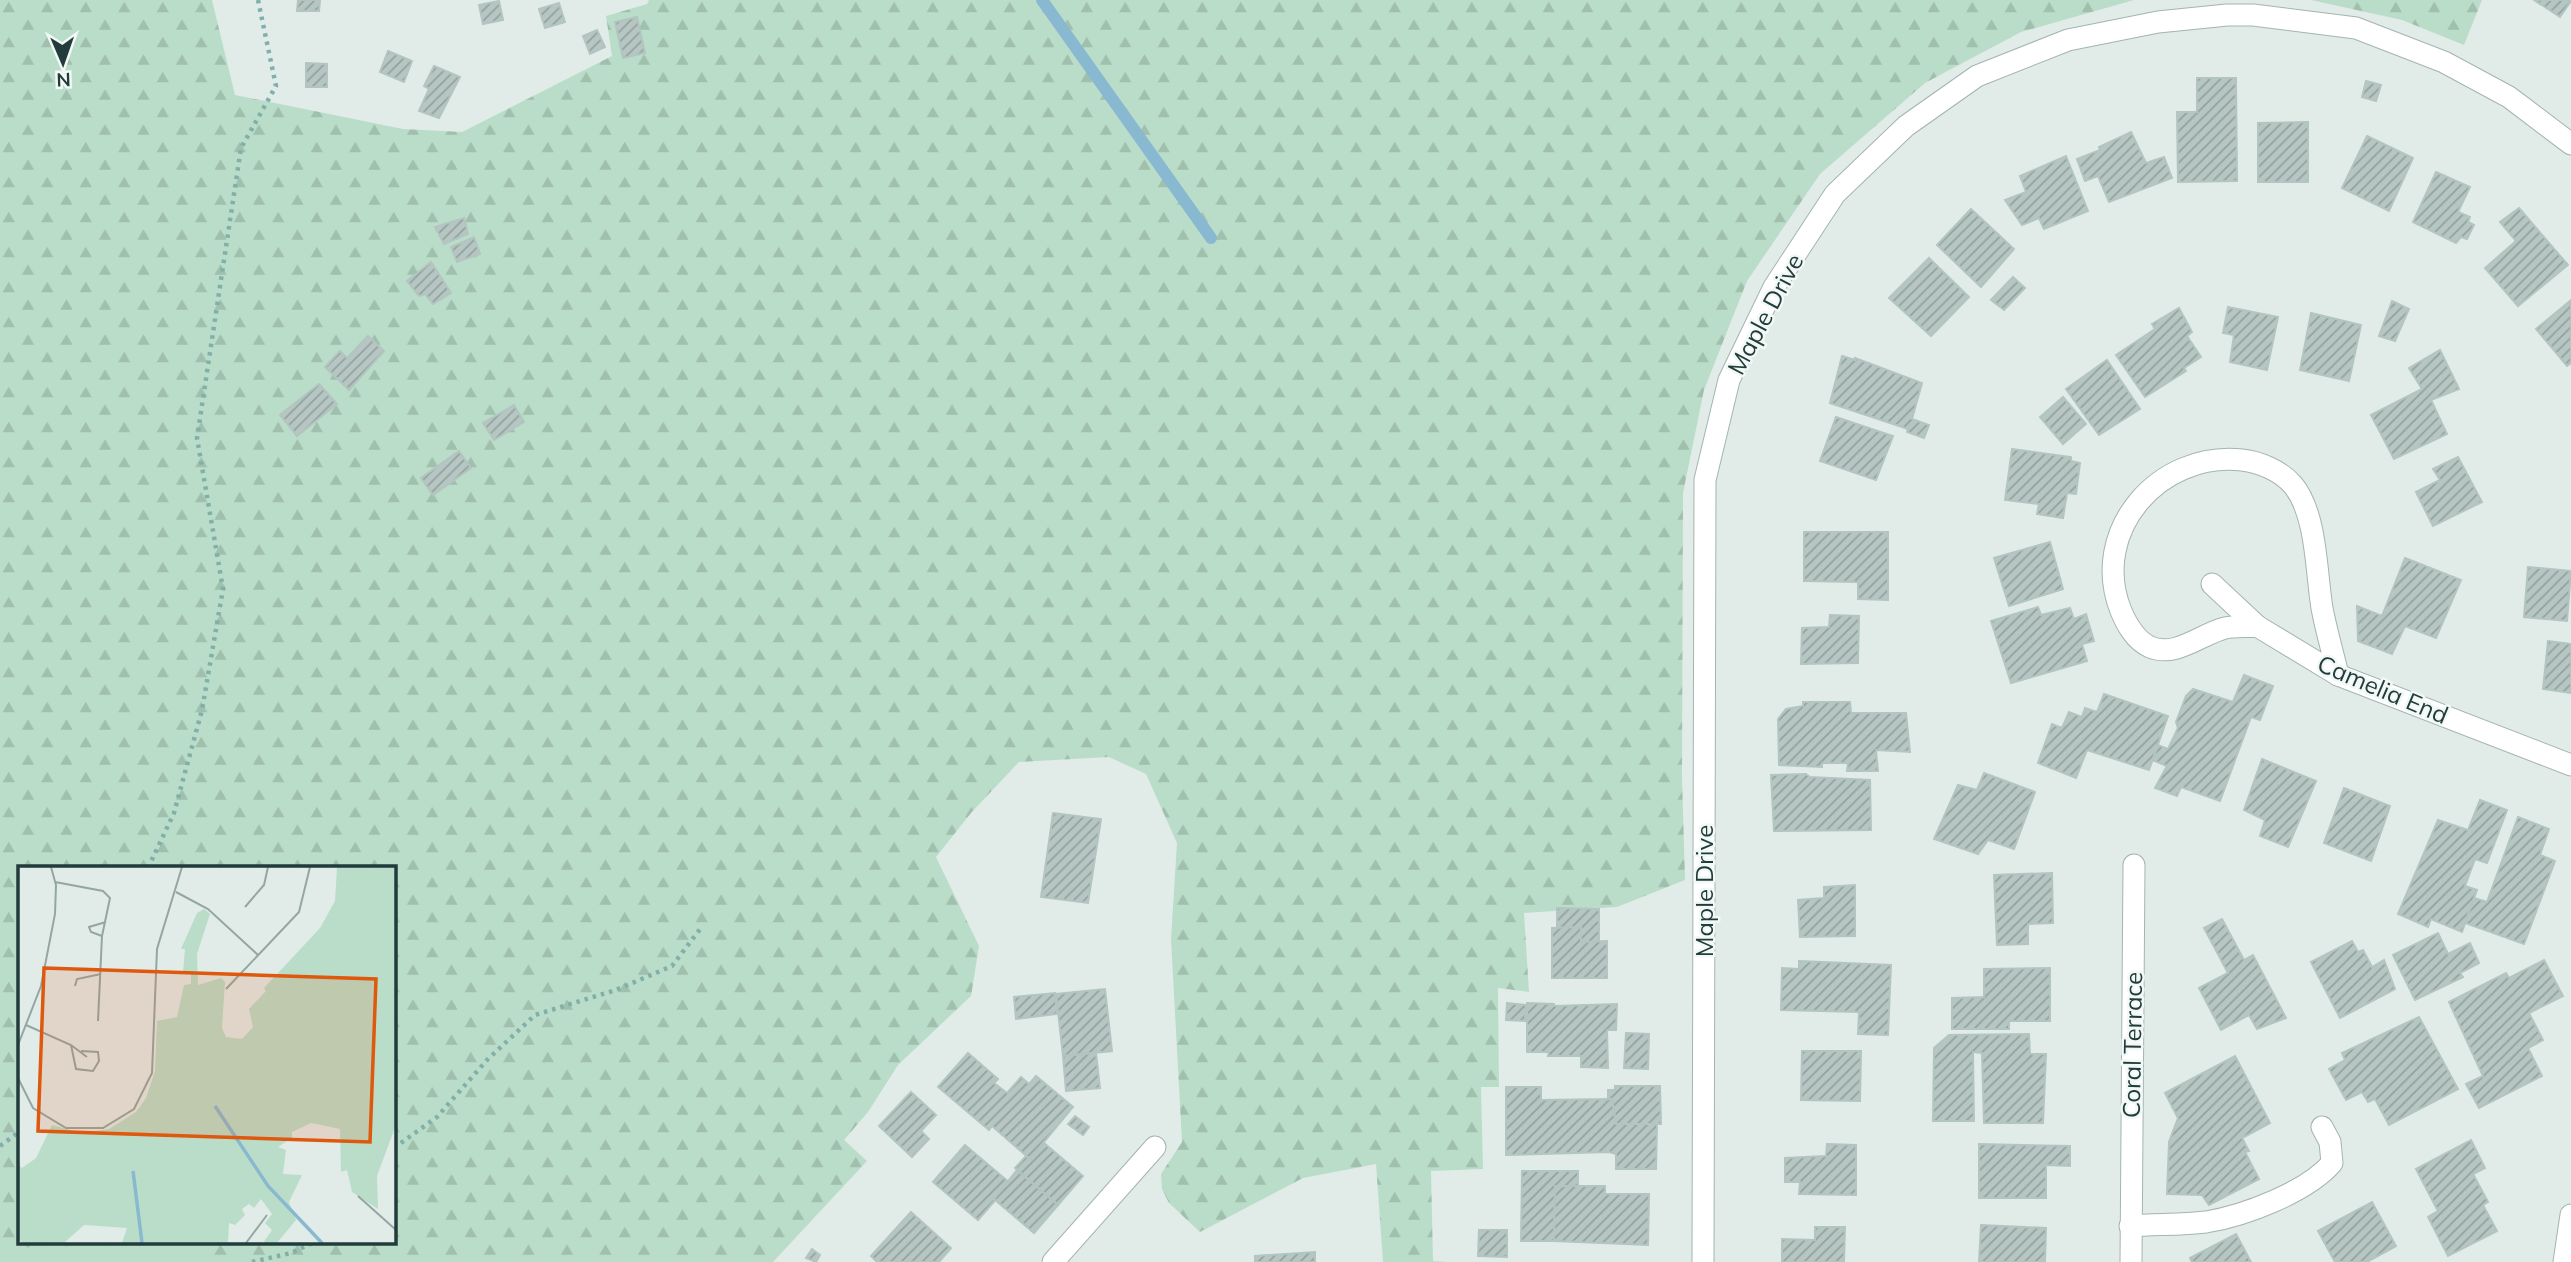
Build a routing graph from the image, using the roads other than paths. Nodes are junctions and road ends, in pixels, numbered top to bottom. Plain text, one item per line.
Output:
1 (2571, 144) edge
2 (2212, 584) dead end
3 (2257, 626) junction
4 (2338, 675) junction
5 (2571, 765) edge
6 (2134, 865) dead end
7 (2322, 1127) dead end
8 (1155, 1147) dead end
9 (2571, 1215) edge
10 (2130, 1226) junction
11 (1053, 1262) edge
12 (1703, 1262) edge
13 (2131, 1262) edge
14 (2564, 1262) edge

1 - 12 street, Maple Drive
2 - 3 street, Camelia End
3 - 4 street, Camelia End
3 - 4 street
4 - 5 street, Camelia End
6 - 10 street, Coral Terrace
7 - 10 street
8 - 11 street
9 - 14 street
10 - 13 street, Coral Terrace

